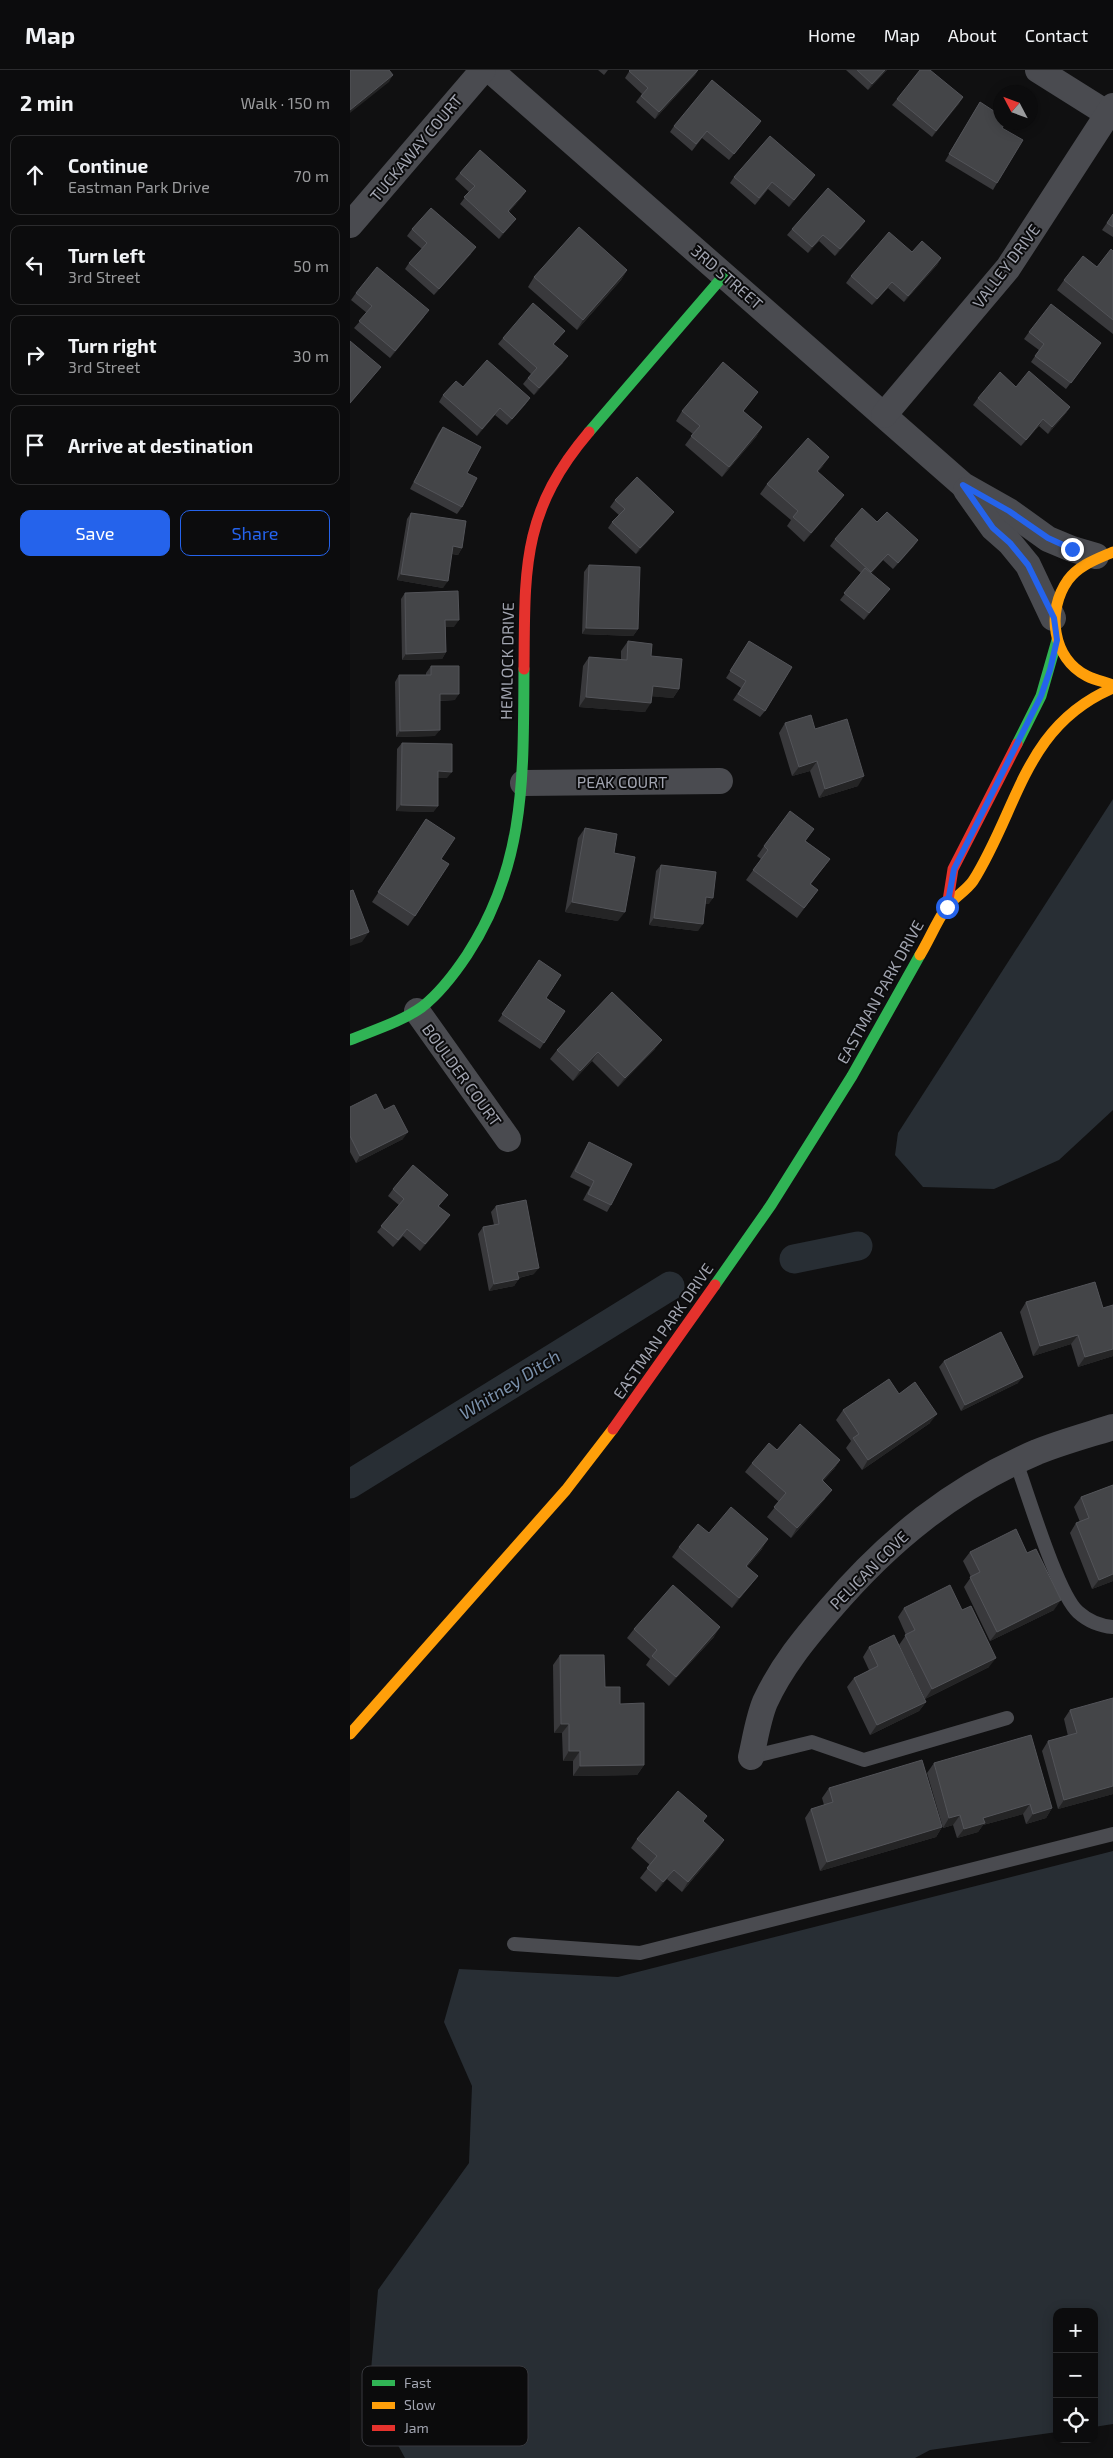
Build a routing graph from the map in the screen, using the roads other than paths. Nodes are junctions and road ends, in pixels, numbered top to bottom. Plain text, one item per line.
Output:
1 (482, 70) edge
2 (490, 70) edge
3 (1038, 70) edge
4 (1110, 110) edge
5 (350, 225) edge
6 (725, 274) junction
7 (884, 415) junction
8 (963, 485) junction
9 (1105, 554) edge
10 (1055, 629) junction
11 (1113, 687) edge
12 (720, 781) dead end
13 (523, 782) junction
14 (947, 907) junction
15 (417, 1011) junction
16 (350, 1040) edge
17 (508, 1139) dead end
18 (1113, 1427) edge
19 (1016, 1462) junction
20 (1113, 1627) edge
21 (1007, 1718) dead end
22 (350, 1734) edge
23 (751, 1757) joint
24 (1113, 1834) edge
25 (514, 1944) dead end

1 - 5 street, TUCKAWAY COURT
2 - 6 street, 3RD STREET
3 - 4 street
4 - 7 street, VALLEY DRIVE
6 - 7 street, 3RD STREET
6 - 13 street, HEMLOCK DRIVE
7 - 8 street, 3RD STREET
8 - 9 street, 3RD STREET
8 - 10 street, 3RD STREET
9 - 10 street, EASTMAN PARK DRIVE
10 - 11 street
10 - 14 street, EASTMAN PARK DRIVE
11 - 14 street, EASTMAN PARK DRIVE
12 - 13 street, PEAK COURT
13 - 15 street, HEMLOCK DRIVE
14 - 22 street, EASTMAN PARK DRIVE
15 - 16 street, HEMLOCK DRIVE
15 - 17 street, BOULDER COURT
18 - 19 street, PELICAN COVE
19 - 20 lane
19 - 23 street, PELICAN COVE
21 - 23 lane
24 - 25 lane

